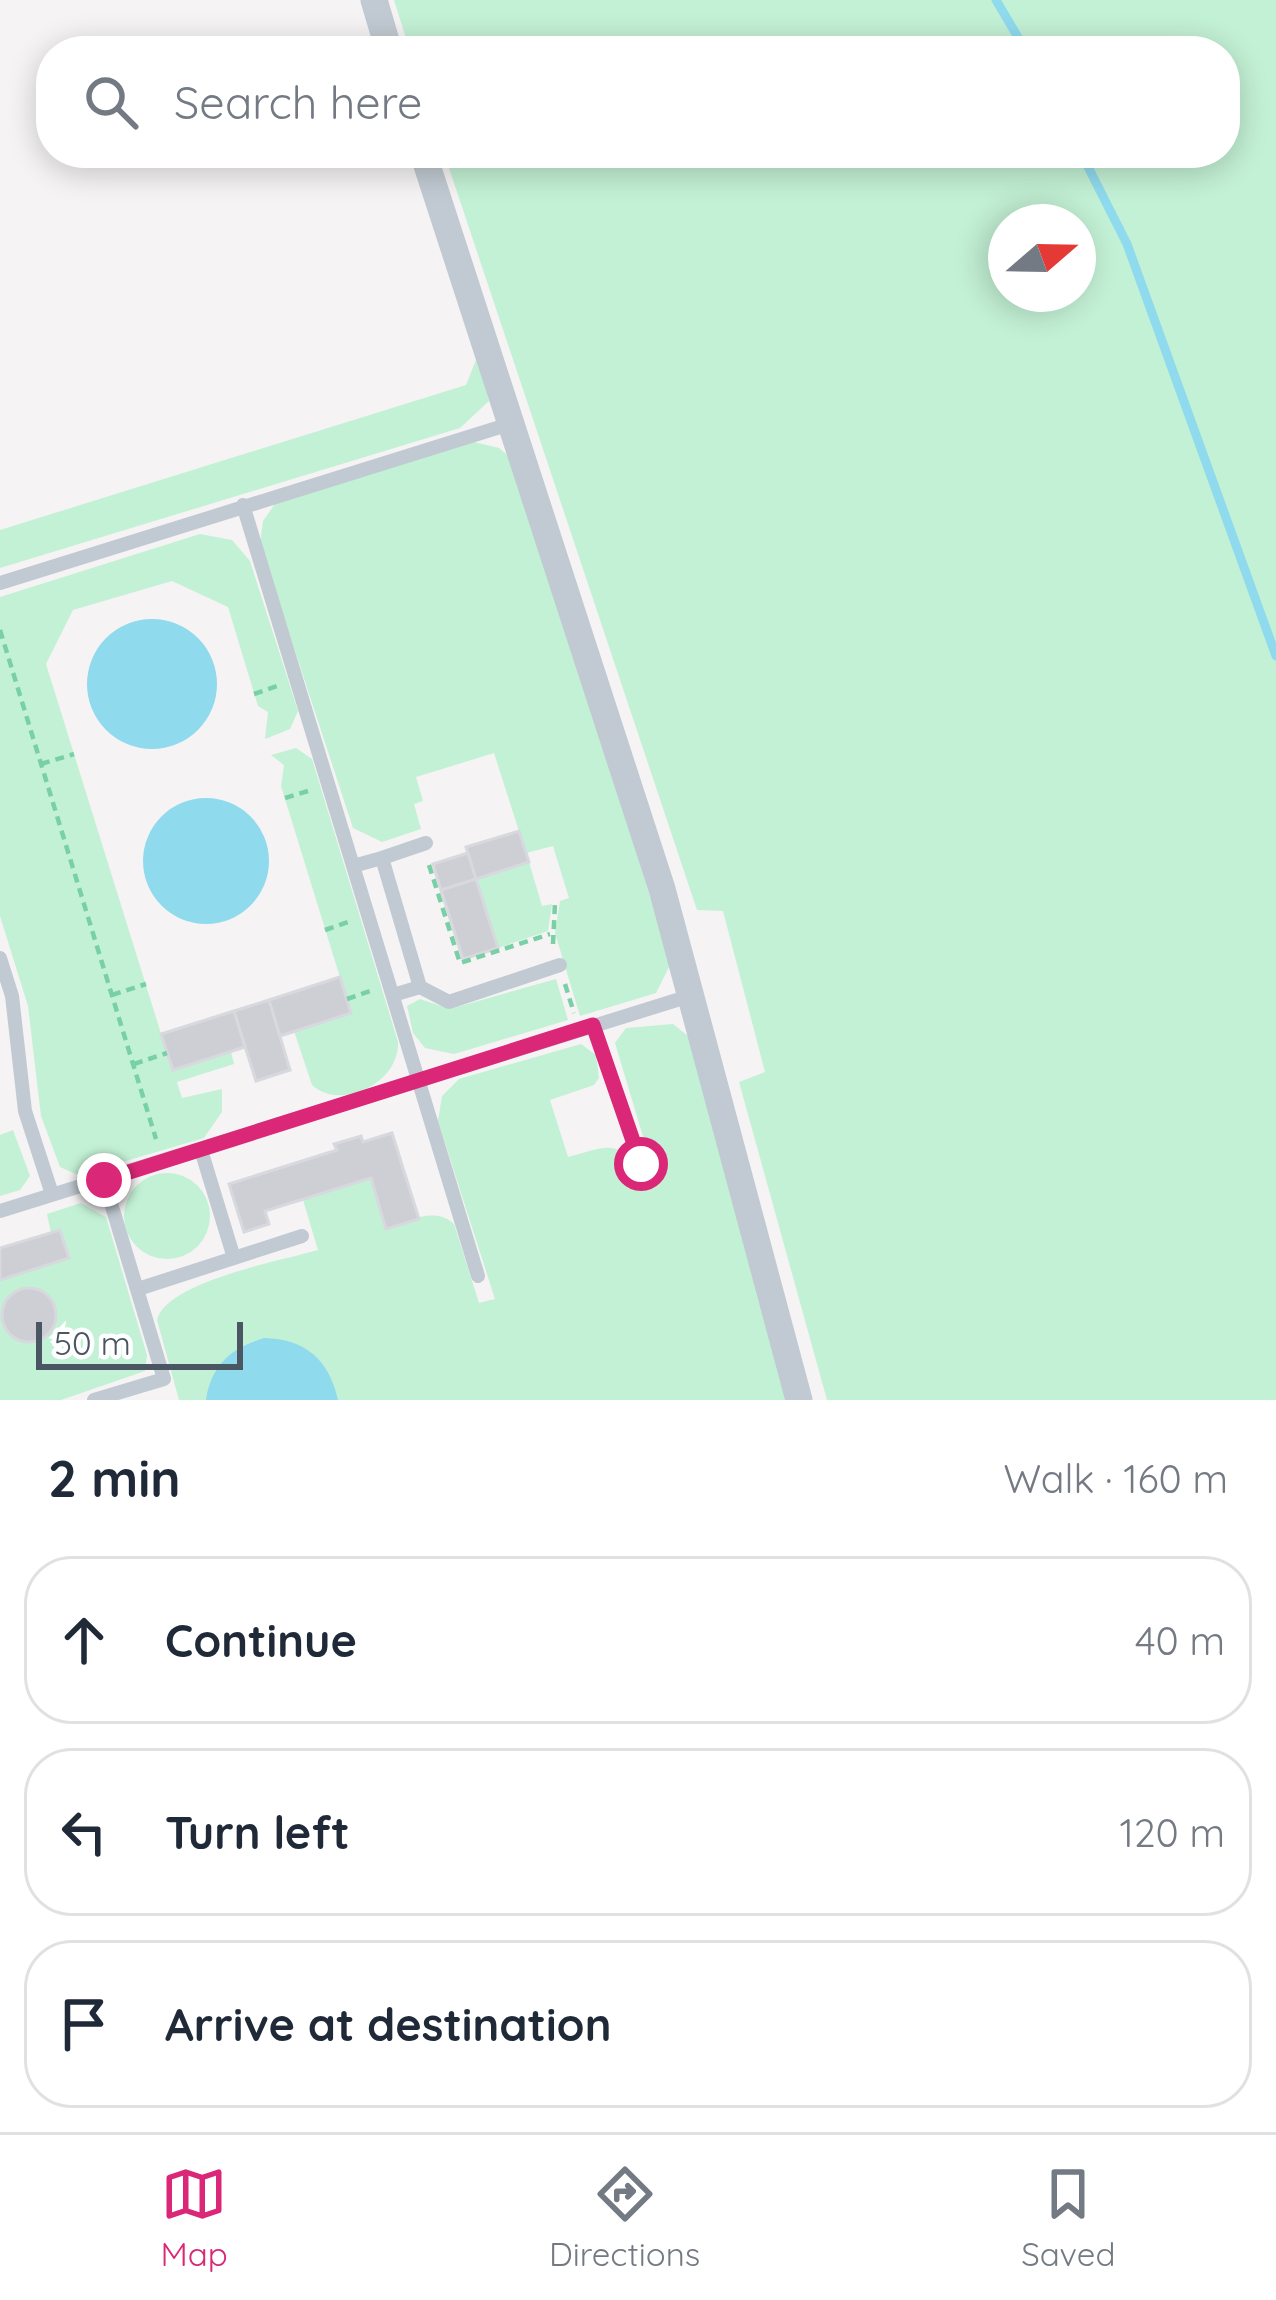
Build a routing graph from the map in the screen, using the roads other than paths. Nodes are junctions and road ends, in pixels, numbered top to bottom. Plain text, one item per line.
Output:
1 (374, 0) edge
2 (385, 36) edge
3 (428, 168) edge
4 (510, 424) junction
5 (243, 505) junction
6 (0, 583) edge
7 (424, 844) road end
8 (382, 858) junction
9 (353, 866) junction
10 (0, 958) edge
11 (560, 965) dead end
12 (420, 987) junction
13 (393, 995) junction
14 (693, 995) junction
15 (586, 1027) junction
16 (419, 1079) junction
17 (201, 1150) junction
18 (641, 1164) dead end
19 (104, 1180) junction
20 (52, 1194) junction
21 (0, 1211) edge
22 (302, 1236) dead end
23 (234, 1258) junction
24 (478, 1276) dead end
25 (138, 1289) junction
26 (94, 1400) edge
27 (800, 1400) edge

1 - 2 street
3 - 4 street
4 - 5 lane
4 - 14 street
5 - 6 lane
5 - 9 lane
7 - 8 lane
8 - 9 lane
8 - 12 lane
9 - 13 lane
10 - 20 lane
11 - 12 lane
12 - 13 lane
13 - 16 lane
14 - 15 lane
14 - 27 street
15 - 16 lane
15 - 18 lane
16 - 17 lane
16 - 24 lane
17 - 19 lane
17 - 23 lane
19 - 20 lane
19 - 25 lane
20 - 21 lane
22 - 23 lane
23 - 25 lane
25 - 26 lane

